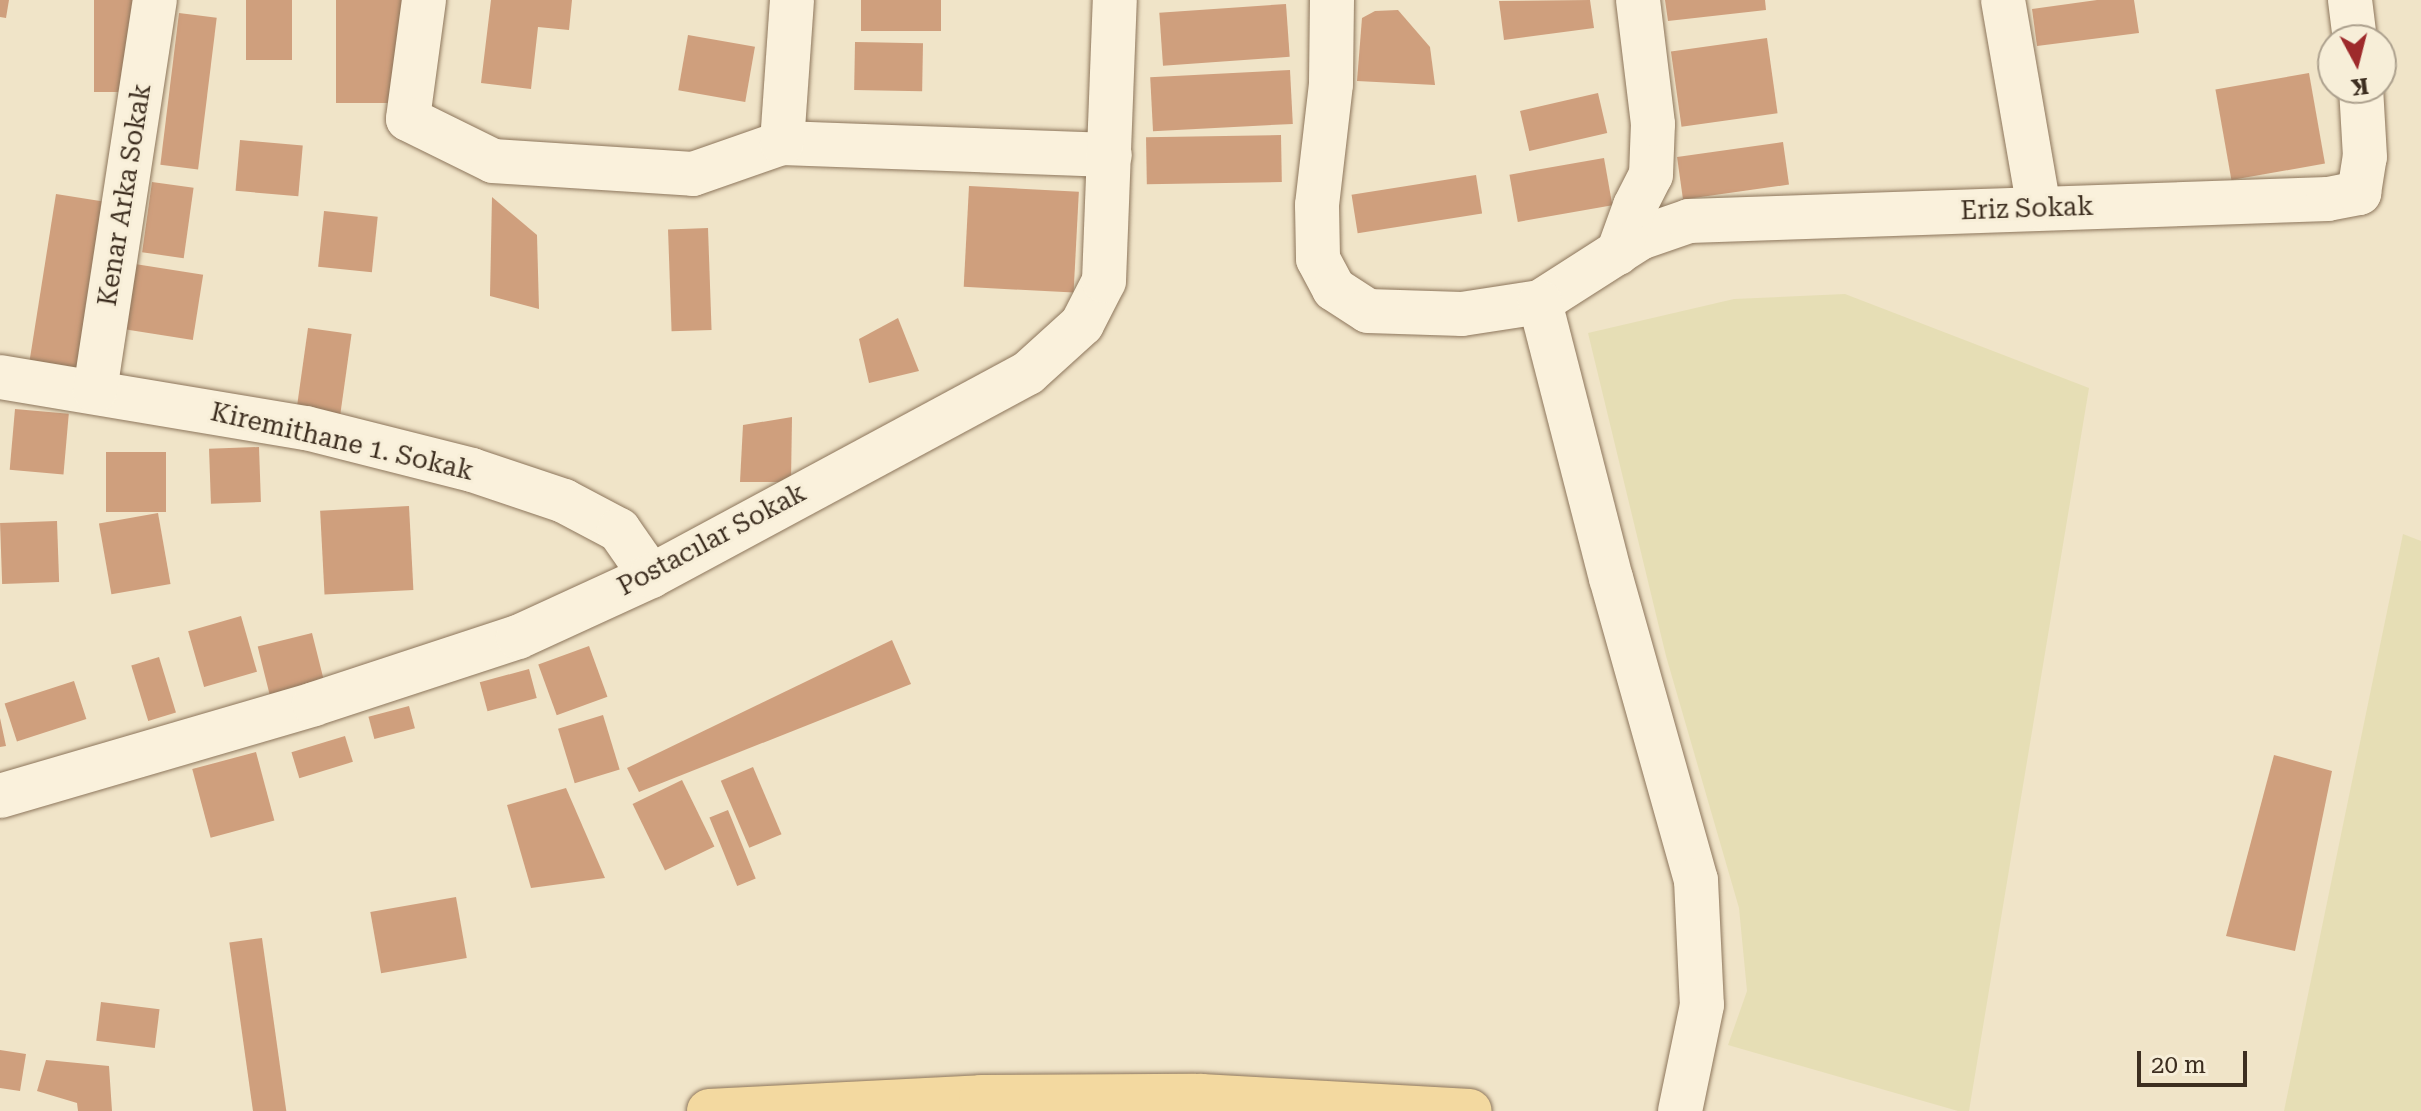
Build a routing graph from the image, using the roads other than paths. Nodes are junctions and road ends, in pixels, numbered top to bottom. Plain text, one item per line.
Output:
1 (155, 0) edge
2 (424, 0) edge
3 (792, 0) edge
4 (1115, 0) edge
5 (1332, 0) edge
6 (1638, 0) edge
7 (2003, 0) edge
8 (2350, 0) edge
9 (2353, 24) edge
10 (2362, 104) edge
11 (782, 143) junction
12 (1110, 155) junction
13 (2039, 208) junction
14 (1609, 259) junction
15 (1540, 302) junction
16 (0, 377) edge
17 (95, 391) junction
18 (651, 576) junction
19 (0, 796) edge
20 (709, 1111) edge
21 (1470, 1111) edge
22 (1680, 1111) edge

1 - 17 street, Kenar Arka Sokak
2 - 11 street
3 - 11 street
4 - 12 street, Postacılar Sokak
5 - 15 street
6 - 14 street
7 - 13 street
8 - 9 street
10 - 13 street, Eriz Sokak
11 - 12 street
12 - 18 street, Postacılar Sokak
13 - 14 street, Eriz Sokak
14 - 15 street, Eriz Sokak
15 - 22 street
16 - 17 street, Kiremithane 1. Sokak
17 - 18 street, Kiremithane 1. Sokak
18 - 19 street, Postacılar Sokak
20 - 21 main road

